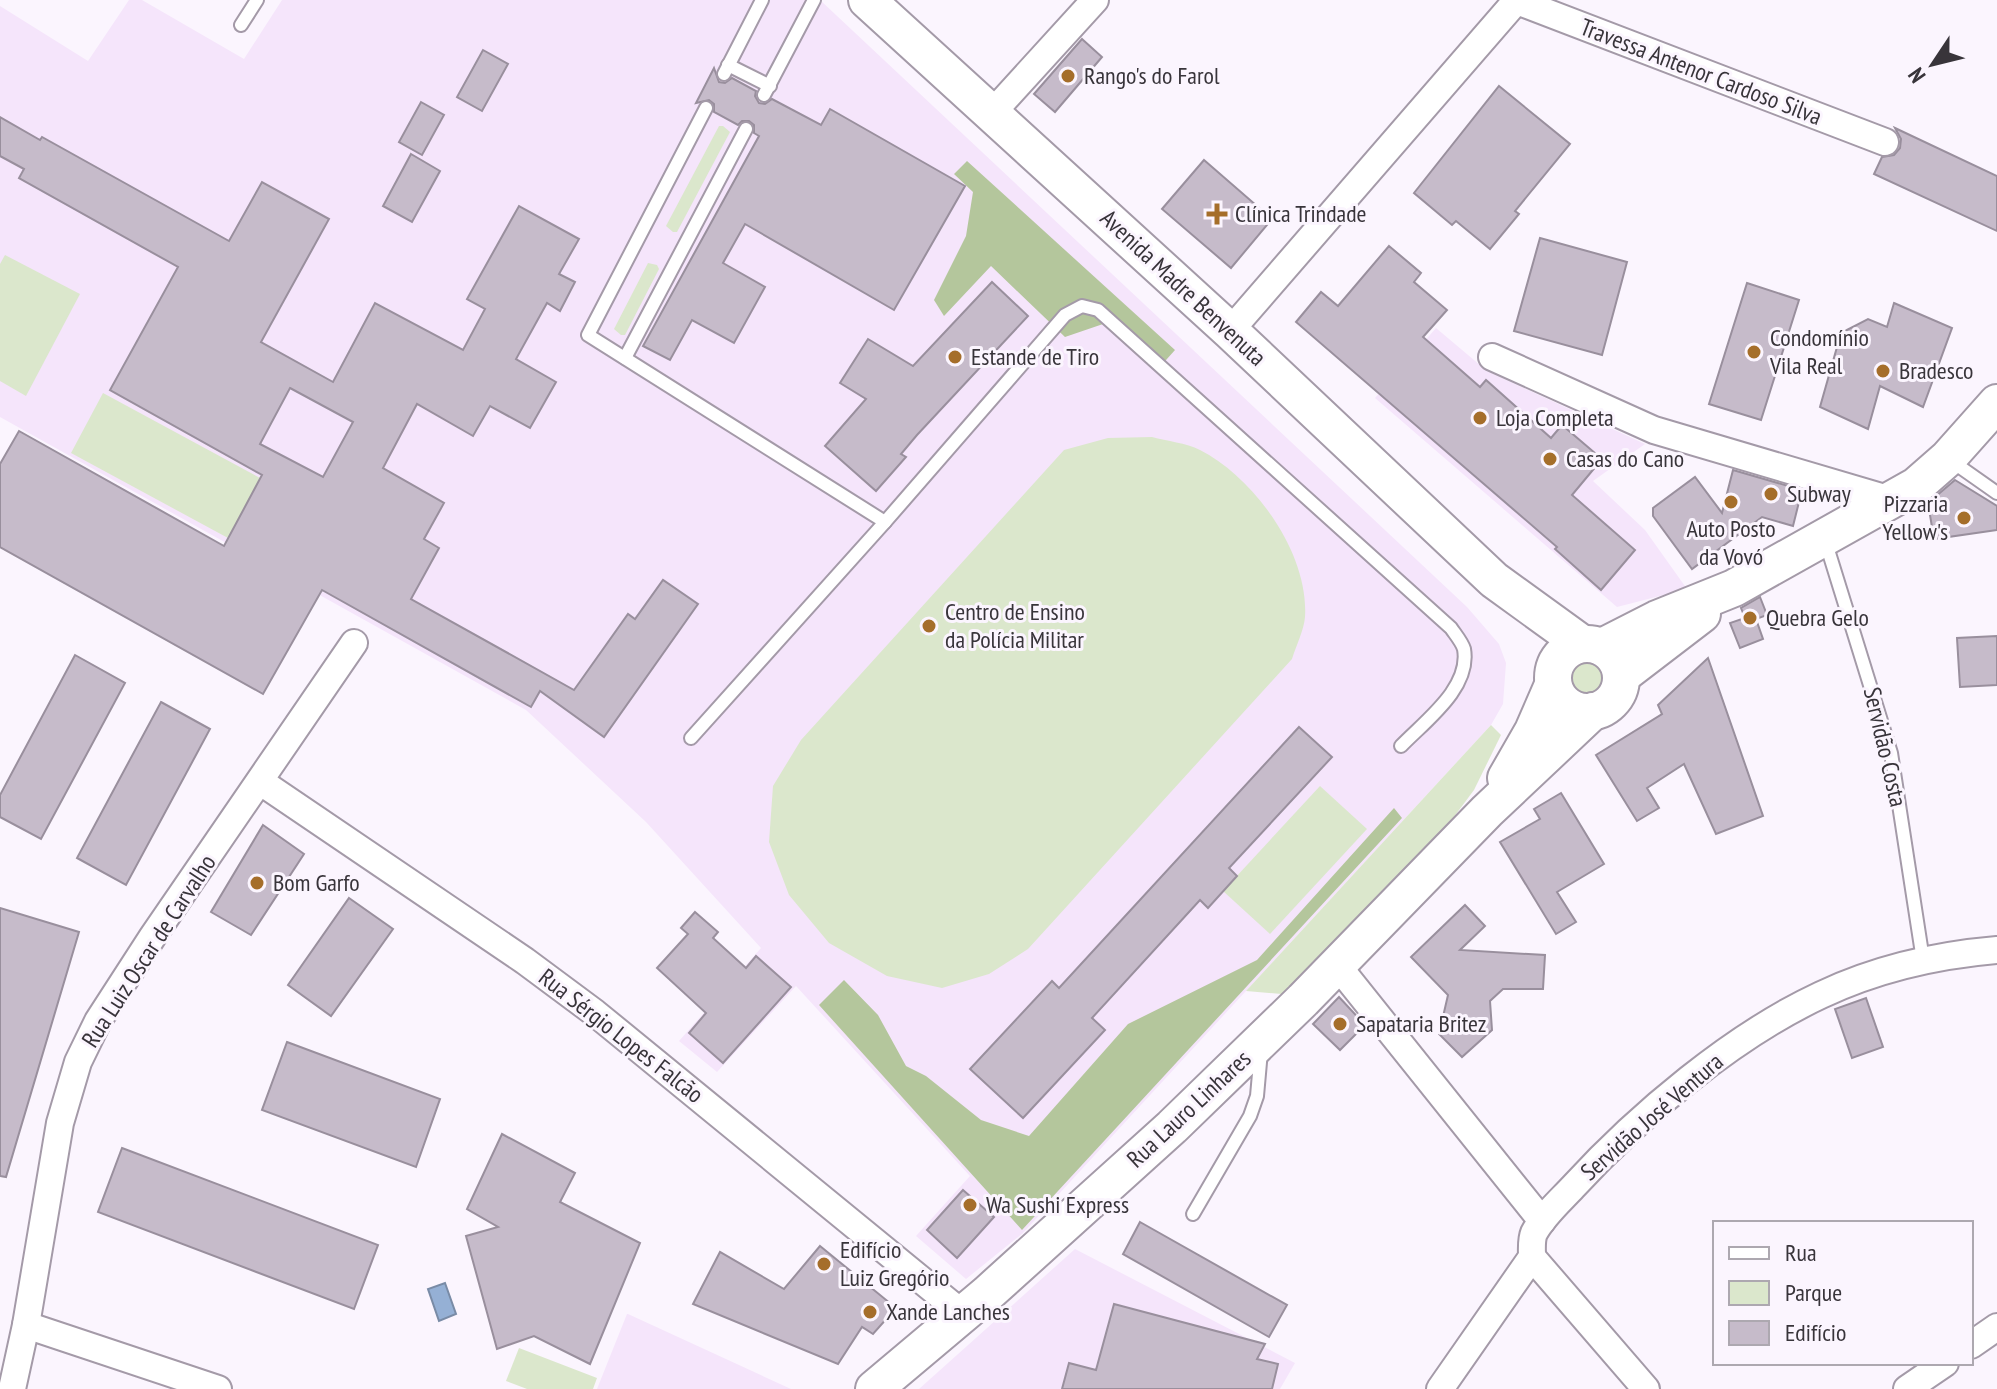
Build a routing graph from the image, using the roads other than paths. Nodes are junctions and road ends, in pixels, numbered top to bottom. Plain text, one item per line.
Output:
1 (257, 0) edge
2 (762, 0) edge
3 (814, 0) edge
4 (867, 0) edge
5 (1095, 0) edge
6 (1517, 0) edge
7 (241, 25) dead end
8 (706, 108) dead end
9 (992, 113) junction
10 (746, 129) dead end
11 (1885, 142) dead end
12 (1230, 331) junction
13 (1492, 357) dead end
14 (625, 358) junction
15 (1997, 403) edge
16 (1948, 458) junction
17 (1997, 493) edge
18 (1891, 500) junction
19 (885, 522) junction
20 (1825, 539) junction
21 (1494, 580) junction
22 (354, 643) dead end
23 (1601, 656) junction
24 (1553, 678) junction
25 (1593, 711) junction
26 (691, 738) dead end
27 (1401, 746) dead end
28 (261, 782) junction
29 (1487, 811) junction
30 (1997, 950) edge
31 (1923, 960) junction
32 (1337, 965) junction
33 (1262, 1040) junction
34 (1193, 1214) dead end
35 (1542, 1221) junction
36 (1532, 1257) junction
37 (963, 1314) junction
38 (26, 1325) junction
39 (1997, 1327) edge
40 (1973, 1344) edge
41 (1942, 1365) edge
42 (12, 1389) edge
43 (218, 1389) edge
44 (874, 1389) edge
45 (1440, 1389) edge
46 (1646, 1389) edge
47 (1907, 1389) edge

1 - 7 lane
2 - 3 lane
4 - 9 main road, Avenida Madre Benvenuta
5 - 9 street
6 - 11 street, Travessa Antenor Cardoso Silva
6 - 12 street
8 - 14 lane
9 - 12 main road, Avenida Madre Benvenuta
10 - 14 lane
12 - 21 main road, Avenida Madre Benvenuta
13 - 18 street
14 - 19 lane
15 - 16 main road
16 - 17 lane
16 - 18 main road
18 - 20 main road
19 - 26 lane
19 - 27 lane
20 - 23 main road
20 - 31 lane, Servidão Costa
21 - 23 main road, Avenida Madre Benvenuta
21 - 24 main road, Avenida Madre Benvenuta
22 - 28 street, Rua Luiz Oscar de Carvalho
23 - 24 main road
23 - 25 main road
24 - 25 main road
24 - 29 main road, Rua Lauro Linhares
25 - 29 main road, Rua Lauro Linhares
28 - 37 street, Rua Sérgio Lopes Falcão
28 - 38 street, Rua Luiz Oscar de Carvalho
29 - 32 main road, Rua Lauro Linhares
30 - 31 street, Servidão José Ventura
31 - 35 street, Servidão José Ventura
32 - 33 main road, Rua Lauro Linhares
32 - 35 street
33 - 34 lane
33 - 37 main road, Rua Lauro Linhares
35 - 36 street, Servidão José Ventura
36 - 45 street, Servidão José Ventura
36 - 46 street
37 - 44 main road, Rua Lauro Linhares
38 - 42 street, Rua Luiz Oscar de Carvalho
38 - 43 street
39 - 40 street
41 - 47 street

